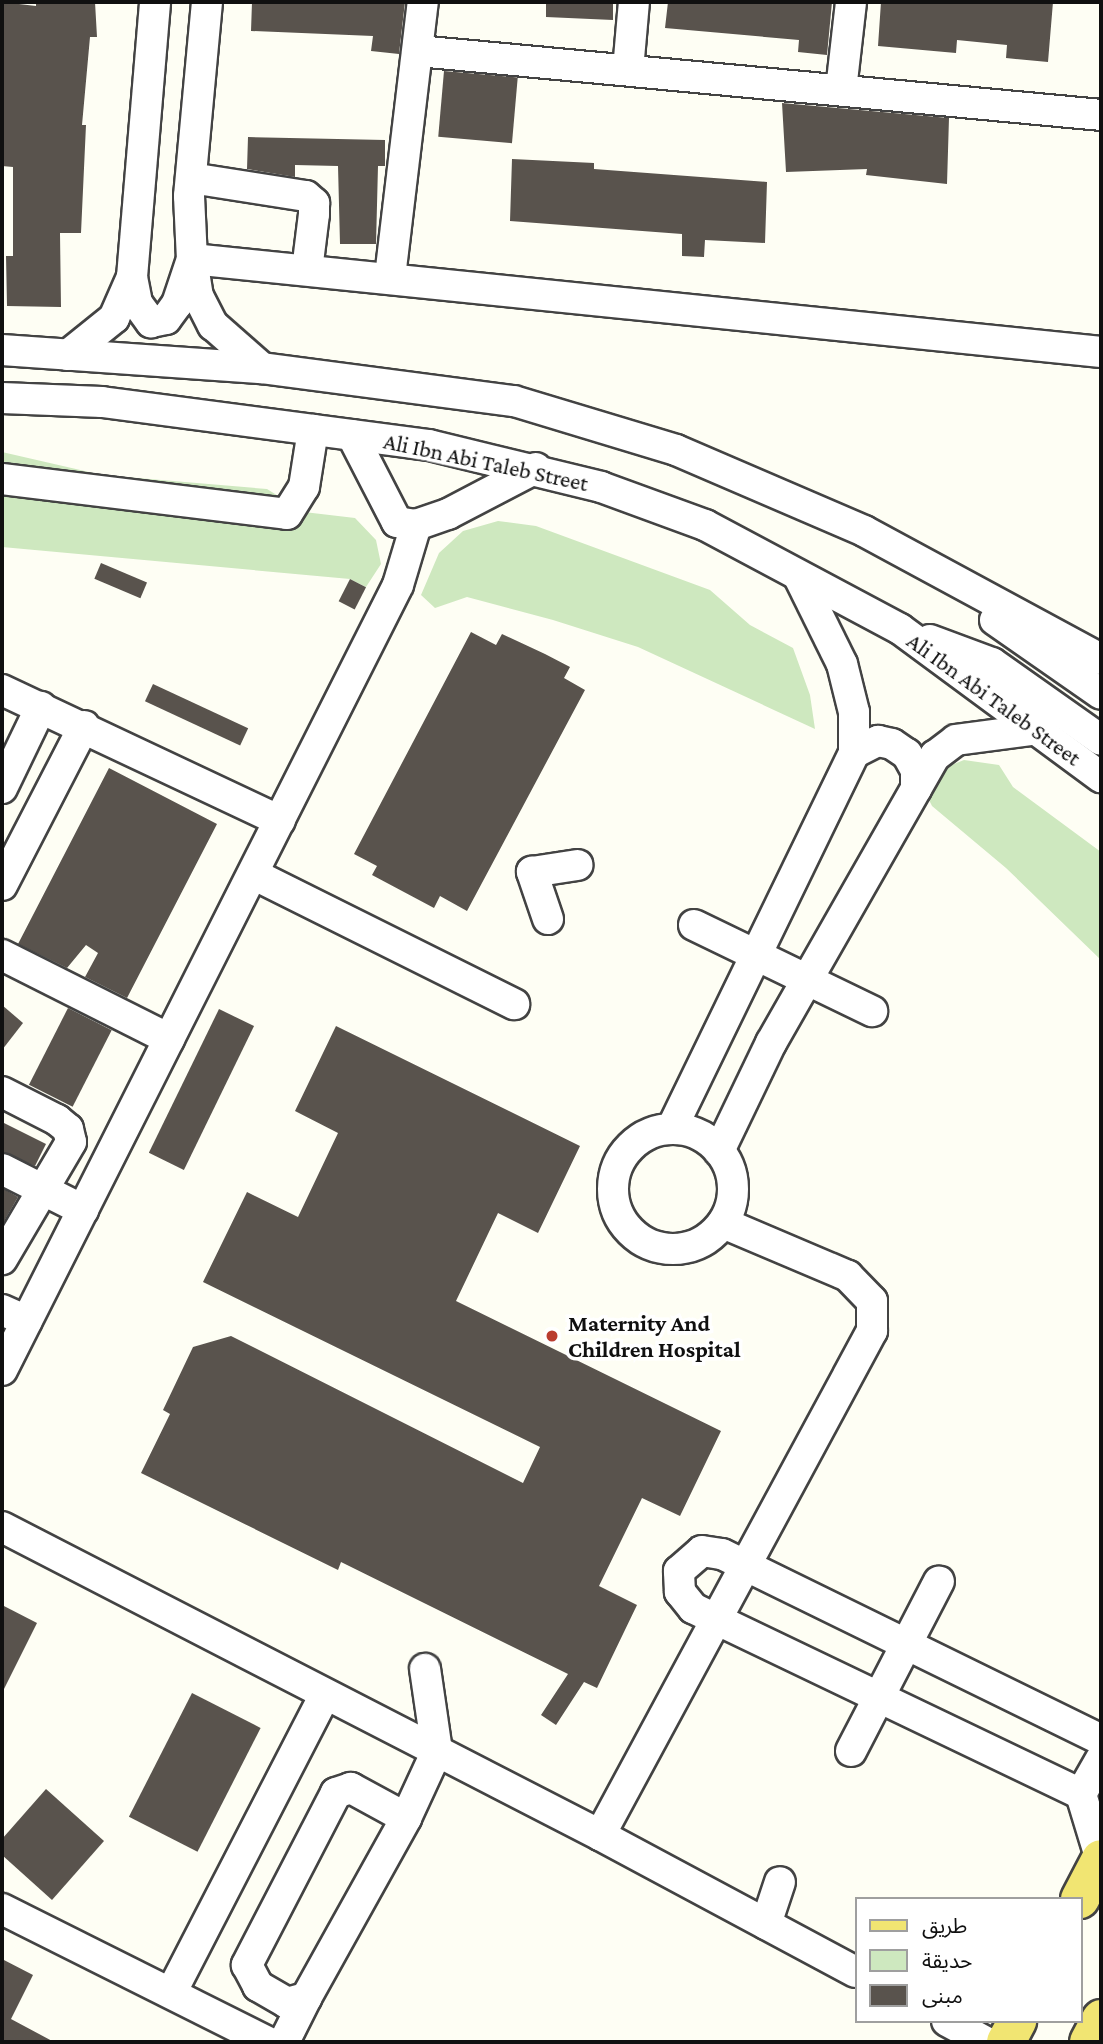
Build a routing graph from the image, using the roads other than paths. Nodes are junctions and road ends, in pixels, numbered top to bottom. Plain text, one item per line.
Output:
1 (155, 2) edge
2 (207, 2) edge
3 (423, 2) edge
4 (634, 2) edge
5 (851, 2) edge
6 (418, 51) junction
7 (628, 70) junction
8 (841, 90) junction
9 (1101, 115) edge
10 (191, 178) junction
11 (192, 259) junction
12 (307, 270) junction
13 (132, 277) junction
14 (390, 278) junction
15 (2, 350) edge
16 (1101, 352) edge
17 (68, 355) junction
18 (262, 368) junction
19 (2, 398) edge
20 (313, 430) junction
21 (352, 435) junction
22 (536, 468) junction
23 (2, 479) edge
24 (416, 525) junction
25 (864, 531) junction
26 (799, 577) junction
27 (900, 629) junction
28 (1101, 659) edge
29 (2, 690) edge
30 (1101, 694) edge
31 (41, 707) junction
32 (84, 726) junction
33 (1032, 730) junction
34 (1101, 740) edge
35 (854, 752) junction
36 (921, 755) junction
37 (1101, 777) edge
38 (2, 788) edge
39 (280, 821) junction
40 (577, 865) dead end
41 (253, 874) junction
42 (2, 885) edge
43 (548, 919) dead end
44 (694, 925) dead end
45 (757, 954) junction
46 (2, 955) edge
47 (808, 979) junction
48 (514, 1004) dead end
49 (872, 1011) dead end
50 (169, 1038) junction
51 (2, 1092) edge
52 (672, 1128) junction
53 (719, 1152) junction
54 (2, 1169) edge
55 (45, 1190) junction
56 (83, 1210) junction
57 (723, 1223) junction
58 (4, 1251) edge
59 (14, 1315) edge
60 (2, 1370) edge
61 (2, 1527) edge
62 (744, 1566) junction
63 (939, 1581) dead end
64 (715, 1619) junction
65 (906, 1645) junction
66 (425, 1669) dead end
67 (325, 1694) junction
68 (881, 1699) junction
69 (1101, 1740) edge
70 (437, 1751) junction
71 (851, 1751) dead end
72 (1101, 1759) edge
73 (1081, 1794) junction
74 (406, 1818) junction
75 (600, 1835) junction
76 (1101, 1860) edge
77 (780, 1882) dead end
78 (1081, 1897) edge
79 (2, 1909) edge
80 (766, 1924) junction
81 (855, 1971) edge
82 (171, 1993) junction
83 (306, 1998) junction
84 (1101, 2019) edge
85 (951, 2023) edge
86 (1016, 2023) edge
87 (268, 2042) edge
88 (284, 2042) edge
89 (986, 2042) edge
90 (1006, 2042) edge
91 (1089, 2042) edge

1 - 13 street
2 - 10 street
3 - 6 street
4 - 7 street
5 - 8 street
6 - 7 street
6 - 14 street
7 - 8 street
8 - 9 street
10 - 11 street
10 - 12 street
11 - 12 street
11 - 13 street
11 - 18 street
12 - 14 street
13 - 17 street
14 - 16 street
15 - 17 street
17 - 18 street
18 - 25 street
19 - 20 street, Ali Ibn Abi Taleb Street
20 - 21 street, Ali Ibn Abi Taleb Street
20 - 23 street
21 - 22 street, Ali Ibn Abi Taleb Street
21 - 24 street
22 - 24 street
22 - 26 street, Ali Ibn Abi Taleb Street
24 - 39 street
25 - 28 street
25 - 30 street
26 - 27 street, Ali Ibn Abi Taleb Street
26 - 35 street
27 - 33 street, Ali Ibn Abi Taleb Street
27 - 34 street
29 - 31 street
31 - 32 street
31 - 38 street
32 - 39 street
32 - 42 street
33 - 36 street
33 - 37 street, Ali Ibn Abi Taleb Street
35 - 36 street
35 - 45 street
36 - 47 street
39 - 41 street
40 - 43 street
41 - 48 street
41 - 50 street
44 - 45 street
45 - 47 street
45 - 52 street
46 - 50 street
47 - 49 street
47 - 53 street
50 - 56 street
51 - 55 street
52 - 53 street
52 - 57 street
53 - 57 street
54 - 55 street
55 - 56 street
55 - 58 street
56 - 59 street
57 - 62 street
59 - 60 street
61 - 67 street
62 - 64 street
62 - 64 street
62 - 65 street
63 - 65 street
64 - 68 street
64 - 75 street
65 - 68 street
65 - 69 street
66 - 70 street
67 - 70 street
67 - 82 street
68 - 71 street
68 - 73 street
70 - 74 street
70 - 75 street
72 - 73 street
73 - 76 street
74 - 83 street
74 - 83 street
75 - 80 street
76 - 78 main road
77 - 80 street
79 - 82 street
80 - 81 street
82 - 87 street
83 - 88 street
84 - 91 main road
85 - 89 street
86 - 90 main road

